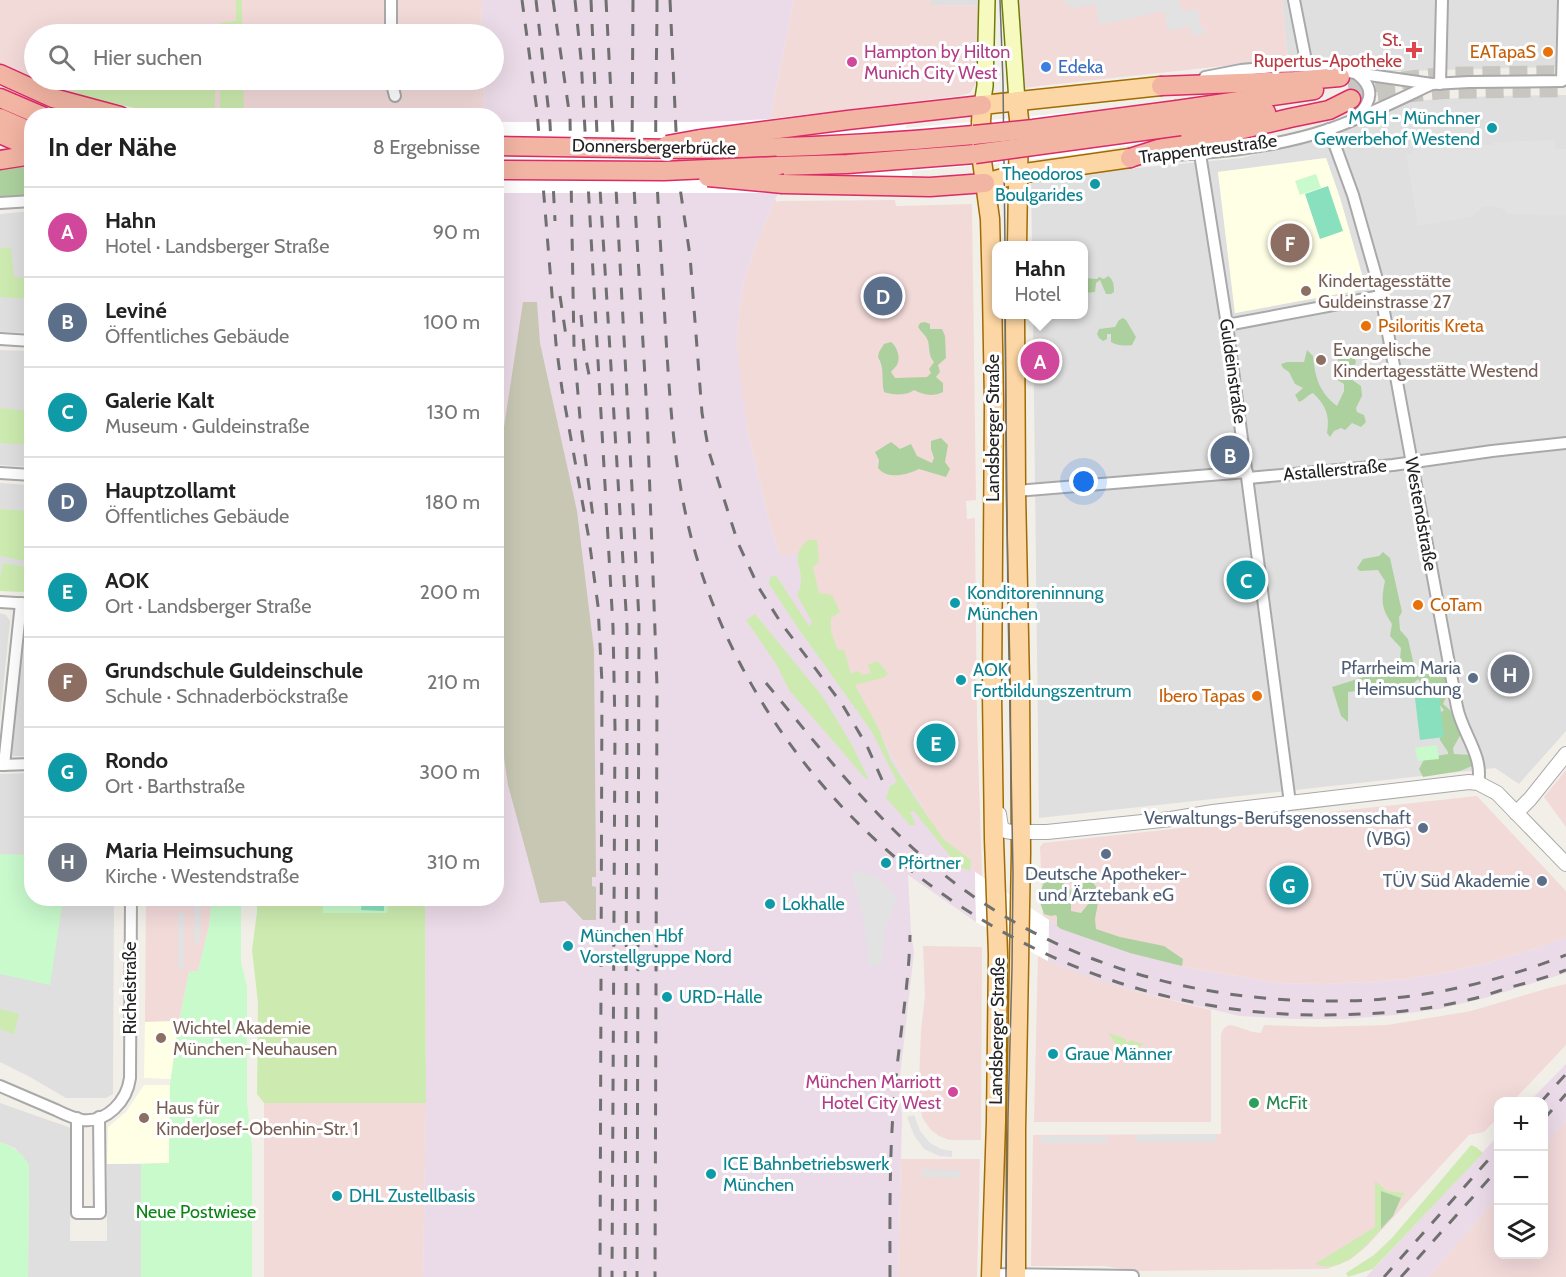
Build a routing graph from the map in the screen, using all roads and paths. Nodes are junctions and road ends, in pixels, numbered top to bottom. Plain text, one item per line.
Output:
1 (391, 0) edge
2 (987, 0) edge
3 (1010, 0) edge
4 (1294, 0) edge
5 (1442, 0) edge
6 (1564, 0) edge
7 (391, 24) edge
8 (1307, 66) junction
9 (0, 74) edge
10 (1395, 78) junction
11 (1349, 84) junction
12 (1436, 84) junction
13 (24, 85) edge
14 (1161, 86) junction
15 (35, 90) edge
16 (394, 90) edge
17 (395, 96) dead end
18 (0, 98) edge
19 (1401, 98) junction
20 (1017, 101) junction
21 (982, 105) junction
22 (24, 108) edge
23 (90, 108) edge
24 (0, 118) edge
25 (1179, 118) junction
26 (1355, 118) junction
27 (24, 128) edge
28 (1329, 129) junction
29 (0, 134) edge
30 (24, 144) edge
31 (504, 146) edge
32 (650, 148) junction
33 (1200, 153) junction
34 (24, 156) edge
35 (1130, 158) junction
36 (0, 160) edge
37 (504, 170) edge
38 (664, 171) junction
39 (1018, 174) junction
40 (985, 183) junction
41 (24, 202) edge
42 (0, 203) edge
43 (1017, 241) edge
44 (992, 296) edge
45 (1381, 296) junction
46 (992, 319) edge
47 (1015, 319) edge
48 (1227, 325) junction
49 (0, 339) edge
50 (24, 340) edge
51 (1566, 443) edge
52 (1412, 462) junction
53 (0, 473) edge
54 (24, 474) edge
55 (1247, 475) junction
56 (1016, 491) junction
57 (0, 602) edge
58 (24, 604) edge
59 (24, 617) edge
60 (1566, 754) edge
61 (24, 764) edge
62 (2, 765) edge
63 (1479, 783) junction
64 (993, 785) junction
65 (1290, 803) junction
66 (1516, 813) junction
67 (1021, 832) junction
68 (1566, 864) edge
69 (131, 906) edge
70 (0, 1086) edge
71 (99, 1117) junction
72 (77, 1118) junction
73 (991, 1275) edge
74 (1016, 1276) edge
75 (1133, 1276) edge

1 - 7 street
2 - 21 main road, Landsberger Straße
3 - 20 main road
4 - 8 street
5 - 12 street
6 - 12 street, Trappentreustraße
8 - 11 street, Trappentreustraße
8 - 14 street, Trappentreustraße
9 - 13 highway
10 - 11 street, Trappentreustraße
10 - 12 street, Trappentreustraße
10 - 19 street
11 - 14 highway
11 - 25 highway, Trappentreustraße
11 - 26 street
11 - 35 highway
12 - 19 street, Trappentreustraße
14 - 20 main road
15 - 23 highway
16 - 17 street
18 - 22 highway
19 - 26 street, Trappentreustraße
20 - 21 main road
20 - 39 main road
21 - 32 highway, bridge
21 - 40 main road, Landsberger Straße
24 - 27 highway
25 - 32 highway, Donnersbergerbrücke, bridge
25 - 38 highway, bridge
26 - 28 street, Trappentreustraße
28 - 33 street, Trappentreustraße
28 - 45 street, Westendstraße
29 - 30 highway
31 - 32 highway, Donnersbergerbrücke, bridge
33 - 35 street, Trappentreustraße
33 - 48 street, Guldeinstraße
34 - 36 highway
35 - 39 main road
37 - 38 highway, Donnersbergerbrücke, bridge
38 - 40 highway, bridge
39 - 40 main road
39 - 43 main road
40 - 44 main road, Landsberger Straße
41 - 42 street
45 - 48 street
45 - 52 street, Westendstraße
46 - 64 main road, Landsberger Straße
47 - 56 main road, Landsberger Straße
48 - 55 street, Guldeinstraße
49 - 50 street
51 - 52 street, Astallerstraße
52 - 55 street, Astallerstraße
52 - 63 street, Westendstraße
53 - 54 street
55 - 56 street, Astallerstraße
55 - 65 street, Guldeinstraße
56 - 67 main road, Landsberger Straße
57 - 58 street
59 - 62 street
60 - 66 street
61 - 62 street
63 - 65 street
63 - 66 street
64 - 67 street, Landsberger Straße
64 - 73 main road, Landsberger Straße
65 - 67 street
66 - 68 street
67 - 74 main road, Landsberger Straße
69 - 71 street, Richelstraße
70 - 72 street
71 - 72 street
71 - 72 street
73 - 74 street
74 - 75 street

